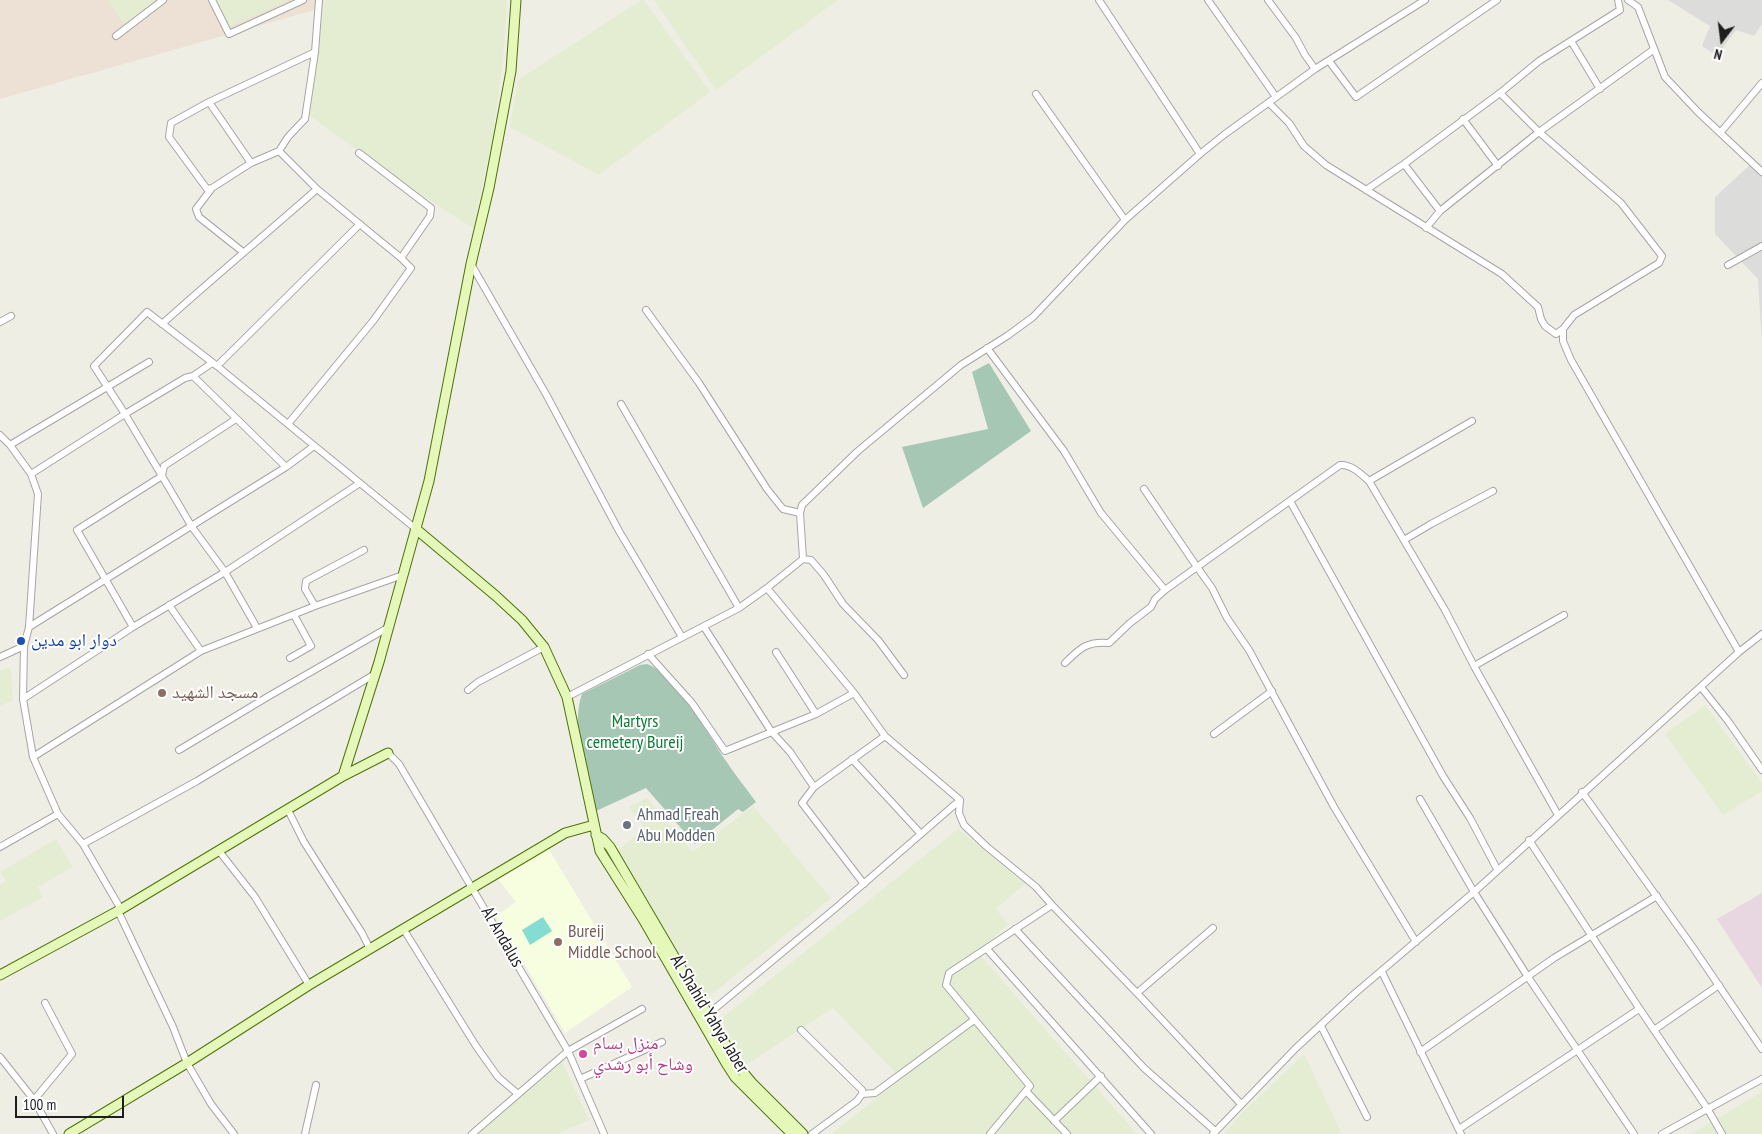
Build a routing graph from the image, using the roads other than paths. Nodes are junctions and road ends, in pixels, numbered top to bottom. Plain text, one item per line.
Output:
1 (163, 0) edge
2 (212, 0) edge
3 (303, 0) edge
4 (319, 0) edge
5 (516, 0) edge
6 (1099, 0) edge
7 (1208, 0) edge
8 (1268, 0) edge
9 (1425, 0) edge
10 (1497, 0) edge
11 (1618, 0) edge
12 (1628, 0) edge
13 (116, 36) dead end
14 (1571, 42) junction
15 (1653, 50) junction
16 (316, 52) junction
17 (1329, 61) junction
18 (1315, 69) junction
19 (1762, 83) edge
20 (1600, 89) junction
21 (1500, 93) junction
22 (1036, 94) dead end
23 (1276, 97) junction
24 (209, 102) junction
25 (1269, 103) junction
26 (1463, 119) junction
27 (1539, 132) junction
28 (1720, 133) junction
29 (279, 151) junction
30 (359, 153) dead end
31 (1200, 154) junction
32 (251, 162) junction
33 (1404, 164) junction
34 (1498, 166) junction
35 (1762, 172) edge
36 (212, 188) junction
37 (317, 189) junction
38 (1366, 190) junction
39 (1440, 211) junction
40 (1126, 220) junction
41 (360, 224) junction
42 (1426, 228) junction
43 (1762, 246) edge
44 (243, 252) junction
45 (401, 258) junction
46 (471, 264) junction
47 (1728, 265) dead end
48 (646, 310) dead end
49 (11, 316) dead end
50 (0, 322) edge
51 (162, 324) junction
52 (1563, 330) junction
53 (987, 348) junction
54 (149, 362) dead end
55 (215, 365) junction
56 (193, 376) junction
57 (108, 386) junction
58 (621, 404) dead end
59 (126, 414) junction
60 (236, 419) junction
61 (1472, 421) dead end
62 (288, 424) junction
63 (1, 437) edge
64 (10, 445) junction
65 (314, 446) junction
66 (286, 467) junction
67 (31, 474) junction
68 (162, 476) junction
69 (1369, 481) junction
70 (360, 483) junction
71 (1144, 489) dead end
72 (1494, 491) dead end
73 (1290, 501) junction
74 (800, 512) junction
75 (192, 527) junction
76 (416, 529) junction
77 (1404, 540) junction
78 (364, 550) dead end
79 (803, 559) junction
80 (1197, 567) junction
81 (225, 572) junction
82 (403, 575) junction
83 (104, 579) junction
84 (768, 588) junction
85 (1165, 590) junction
86 (169, 605) junction
87 (315, 606) junction
88 (739, 608) junction
89 (294, 615) junction
90 (1564, 615) dead end
91 (29, 627) junction
92 (133, 627) junction
93 (389, 627) junction
94 (704, 627) junction
95 (257, 628) junction
96 (1762, 634) edge
97 (682, 637) junction
98 (24, 646) junction
99 (544, 647) junction
100 (201, 651) junction
101 (776, 652) dead end
102 (1739, 652) junction
103 (648, 654) junction
104 (0, 657) edge
105 (290, 658) dead end
106 (1065, 663) dead end
107 (1474, 666) junction
108 (376, 673) junction
109 (904, 675) dead end
110 (1700, 687) junction
111 (468, 690) dead end
112 (1272, 691) junction
113 (854, 693) junction
114 (567, 697) junction
115 (23, 699) junction
116 (816, 714) junction
117 (771, 731) junction
118 (1214, 734) dead end
119 (885, 736) junction
120 (179, 750) dead end
121 (388, 753) joint
122 (33, 757) junction
123 (852, 760) junction
124 (1762, 770) edge
125 (343, 776) junction
126 (814, 787) junction
127 (1582, 792) junction
128 (1420, 799) dead end
129 (960, 800) junction
130 (288, 810) junction
131 (58, 814) junction
132 (1558, 814) junction
133 (595, 830) junction
134 (921, 834) junction
135 (1529, 840) junction
136 (83, 844) junction
137 (0, 847) edge
138 (219, 851) junction
139 (1497, 870) junction
140 (864, 884) junction
141 (473, 888) junction
142 (1474, 892) junction
143 (1657, 896) junction
144 (1052, 906) junction
145 (118, 911) junction
146 (1213, 928) dead end
147 (1015, 929) junction
148 (404, 930) junction
149 (1592, 936) junction
150 (1416, 942) junction
151 (370, 949) junction
152 (987, 949) junction
153 (1382, 972) junction
154 (0, 975) edge
155 (1528, 977) junction
156 (309, 985) junction
157 (1719, 985) junction
158 (1137, 993) junction
159 (46, 1003) dead end
160 (642, 1009) dead end
161 (1639, 1009) junction
162 (705, 1018) junction
163 (974, 1020) junction
164 (1320, 1026) junction
165 (801, 1030) dead end
166 (1654, 1030) junction
167 (662, 1042) dead end
168 (1762, 1049) edge
169 (1577, 1050) junction
170 (568, 1052) junction
171 (1420, 1052) junction
172 (0, 1057) edge
173 (187, 1063) junction
174 (1101, 1076) junction
175 (580, 1079) junction
176 (1762, 1079) edge
177 (316, 1085) dead end
178 (1026, 1091) junction
179 (518, 1094) junction
180 (862, 1094) junction
181 (34, 1100) junction
182 (1241, 1104) junction
183 (1707, 1108) junction
184 (1367, 1117) dead end
185 (1054, 1121) junction
186 (1460, 1132) edge
187 (1214, 1133) edge
188 (52, 1134) edge
189 (69, 1134) edge
190 (234, 1134) edge
191 (304, 1134) edge
192 (472, 1134) edge
193 (604, 1134) edge
194 (792, 1134) edge
195 (803, 1134) edge
196 (812, 1134) edge
197 (990, 1134) edge
198 (1067, 1134) edge
199 (1151, 1134) edge
200 (1634, 1134) edge
201 (1662, 1134) edge
202 (1722, 1134) edge

1 - 13 street
2 - 3 street
4 - 16 street
5 - 46 street
6 - 31 street
7 - 23 street
8 - 18 street
9 - 17 street
10 - 17 street
11 - 14 street
12 - 15 street
14 - 20 street
14 - 21 street
15 - 20 street
15 - 28 street
16 - 24 street
16 - 29 street
17 - 18 street
18 - 23 street
19 - 28 street
20 - 27 street
21 - 26 street
21 - 27 street
22 - 40 street
23 - 25 street
24 - 32 street
24 - 36 street
25 - 31 street
25 - 38 street
26 - 33 street
26 - 34 street
27 - 34 street
27 - 52 street
28 - 35 street
29 - 32 street
29 - 37 street
30 - 45 street
31 - 40 street
32 - 36 street
33 - 38 street
33 - 39 street
34 - 39 street
36 - 44 street
37 - 41 street
37 - 44 street
38 - 42 street
39 - 42 street
40 - 53 street
41 - 45 street
41 - 55 street
42 - 52 street
43 - 47 street
44 - 51 street
45 - 62 street
46 - 76 street
46 - 97 street
48 - 74 street
49 - 50 street
51 - 55 street
51 - 57 street
52 - 102 street
53 - 74 street
53 - 85 street
54 - 57 street
55 - 56 street
55 - 62 street
56 - 59 street
56 - 60 street
57 - 59 street
57 - 64 street
58 - 88 street
59 - 67 street
59 - 68 street
60 - 66 street
60 - 68 street
61 - 69 street
62 - 65 street
63 - 64 street
64 - 67 street
65 - 66 street
65 - 70 street
66 - 75 street
67 - 91 street
68 - 75 street
68 - 83 street
69 - 73 street
69 - 77 street
70 - 76 street
70 - 81 street
71 - 80 street
72 - 77 street
73 - 80 street
73 - 139 street
74 - 79 street
75 - 81 street
75 - 83 street
76 - 82 street
76 - 99 street, Al Shahid Yahya Jaber
77 - 107 street
78 - 87 street
79 - 84 street
79 - 109 street
80 - 85 street
80 - 112 street
81 - 86 street
81 - 95 street
82 - 87 street
82 - 93 street
83 - 91 street
83 - 92 street
84 - 88 street
84 - 113 street
85 - 106 street
86 - 92 street
86 - 100 street
87 - 89 street
88 - 94 street
89 - 95 street
89 - 105 street
90 - 107 street
91 - 98 street
92 - 115 street
93 - 108 street
93 - 120 street
94 - 97 street
94 - 117 street
95 - 100 street
96 - 102 street
97 - 103 street
98 - 104 street
98 - 115 street
99 - 111 street
99 - 114 street, Al Shahid Yahya Jaber
100 - 122 street
101 - 116 street
102 - 110 street
103 - 114 street
103 - 117 street
107 - 132 street
108 - 125 street
108 - 136 street
110 - 124 street
110 - 127 street
112 - 118 street
112 - 150 street
113 - 116 street
113 - 119 street
114 - 133 street, Al Shahid Yahya Jaber
115 - 122 street
116 - 117 street
117 - 126 street
119 - 123 street
119 - 129 street
121 - 125 street
121 - 141 street, Al Andalus
122 - 131 street
123 - 126 street
123 - 134 street
125 - 130 street
126 - 140 street
127 - 132 street
127 - 143 street
128 - 142 street
129 - 134 street
129 - 144 street
130 - 138 street
130 - 151 street
131 - 136 street
131 - 137 street
132 - 135 street
133 - 141 street
133 - 162 street, Al Shahid Yahya Jaber
134 - 140 street
135 - 139 street
135 - 149 street
136 - 145 street
138 - 145 street
138 - 156 street
139 - 142 street
140 - 162 street
141 - 148 street
141 - 170 street, Al Andalus
142 - 150 street
142 - 155 street
143 - 149 street
143 - 157 street
144 - 147 street
144 - 158 street
145 - 154 street
145 - 173 street
146 - 158 street
147 - 152 street
147 - 187 street
148 - 151 street
148 - 179 street
149 - 155 street
149 - 161 street
150 - 153 street
151 - 156 street
152 - 163 street
152 - 174 street
153 - 164 street
153 - 171 street
155 - 169 street
155 - 171 street
156 - 173 street
157 - 166 street
157 - 168 street
158 - 182 street
159 - 181 street
160 - 170 street
161 - 166 street
161 - 169 street
162 - 194 street, Al Shahid Yahya Jaber
162 - 195 street, Al Shahid Yahya Jaber
163 - 178 street
163 - 180 street
164 - 182 street
164 - 184 street
165 - 180 street
166 - 183 street
167 - 175 street
169 - 186 street
169 - 200 street
170 - 175 street, Al Andalus
170 - 179 street
171 - 186 street
172 - 181 street
173 - 189 street
173 - 190 street
174 - 185 street
174 - 199 street
175 - 193 street, Al Andalus
176 - 183 street
177 - 191 street
178 - 185 street
178 - 197 street
179 - 192 street
180 - 196 street
181 - 188 street
182 - 187 street
183 - 201 street
183 - 202 street
185 - 198 street

